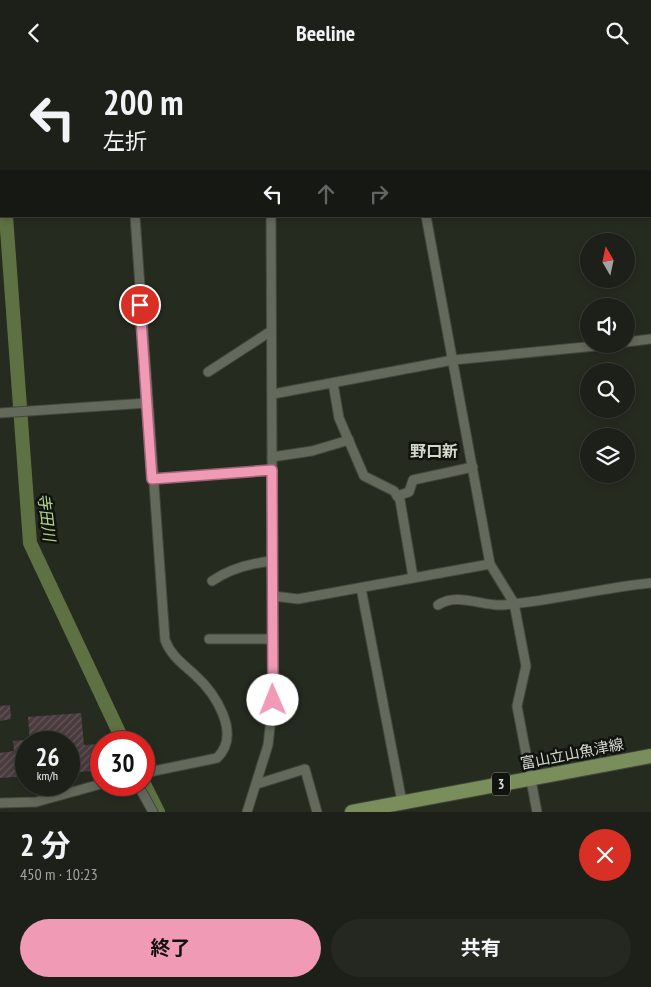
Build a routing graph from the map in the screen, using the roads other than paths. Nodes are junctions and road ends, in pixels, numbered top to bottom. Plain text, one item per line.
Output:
1 (135, 217) edge
2 (271, 217) edge
3 (426, 217) edge
4 (271, 331) junction
5 (651, 339) edge
6 (635, 341) edge
7 (580, 348) edge
8 (453, 360) junction
9 (208, 372) dead end
10 (333, 383) junction
11 (273, 394) junction
12 (148, 403) junction
13 (0, 413) edge
14 (349, 440) junction
15 (272, 457) junction
16 (473, 467) junction
17 (272, 470) junction
18 (152, 479) junction
19 (398, 496) junction
20 (273, 561) junction
21 (490, 564) junction
22 (414, 577) junction
23 (212, 581) dead end
24 (651, 583) edge
25 (362, 588) junction
26 (273, 596) junction
27 (514, 603) junction
28 (438, 605) dead end
29 (209, 639) dead end
30 (272, 639) junction
31 (651, 756) edge
32 (155, 771) edge
33 (531, 778) junction
34 (257, 784) junction
35 (90, 787) edge
36 (144, 796) edge
37 (402, 802) junction
38 (0, 803) edge
39 (153, 812) edge
40 (247, 812) edge
41 (317, 812) edge
42 (352, 812) edge
43 (537, 812) edge

1 - 12 street
2 - 4 street
3 - 8 street
4 - 9 street
4 - 11 street
5 - 6 street
7 - 8 street
8 - 10 street
8 - 16 street
10 - 11 street
10 - 14 street
11 - 15 street
12 - 13 street
12 - 18 street
14 - 15 street
14 - 19 street
15 - 17 street
16 - 19 street
16 - 21 street
17 - 18 street
17 - 20 street
18 - 32 street
19 - 22 street
20 - 23 street
20 - 26 street
21 - 22 street
21 - 27 street
22 - 25 street
24 - 27 street
25 - 26 street
25 - 37 street
26 - 30 street
27 - 28 street
27 - 33 street
29 - 30 street
30 - 34 street
31 - 33 main road, 富山立山魚津線 / 3
33 - 37 main road, 富山立山魚津線 / 3
33 - 43 street
34 - 40 street
34 - 41 street
35 - 38 street
36 - 39 street
37 - 42 main road, 富山立山魚津線 / 3

